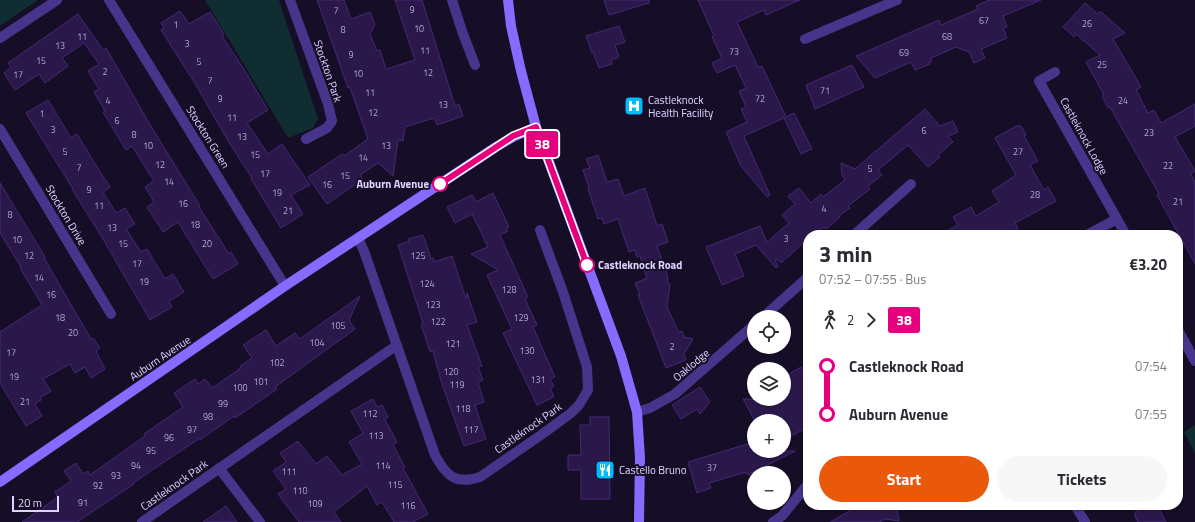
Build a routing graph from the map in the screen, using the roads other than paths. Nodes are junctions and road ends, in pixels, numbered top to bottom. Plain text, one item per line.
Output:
1 (57, 0) edge
2 (109, 0) edge
3 (290, 0) edge
4 (452, 0) edge
5 (508, 0) edge
6 (897, 0) edge
7 (0, 38) edge
8 (805, 39) dead end
9 (475, 65) dead end
10 (1055, 72) dead end
11 (536, 127) junction
12 (0, 129) edge
13 (306, 139) dead end
14 (911, 184) dead end
15 (1117, 219) junction
16 (540, 230) dead end
17 (860, 230) edge
18 (1096, 230) edge
19 (1123, 230) edge
20 (358, 238) junction
21 (803, 281) edge
22 (286, 286) junction
23 (771, 310) edge
24 (110, 314) dead end
25 (747, 332) edge
26 (1183, 339) edge
27 (397, 345) junction
28 (1195, 361) edge
29 (637, 412) junction
30 (219, 468) junction
31 (0, 482) edge
32 (803, 490) edge
33 (1078, 510) edge
34 (142, 522) edge
35 (260, 522) edge
36 (639, 522) edge
37 (773, 522) edge
38 (1086, 522) edge

1 - 7 street
2 - 22 street, Stockton Green
3 - 13 street, Stockton Park
4 - 9 street
5 - 11 street
6 - 8 street
10 - 15 street, Castleknock Lodge
11 - 20 street, Auburn Avenue
11 - 29 street
12 - 24 street, Stockton Drive
14 - 17 street
15 - 18 street
15 - 19 street, Castleknock Lodge
16 - 27 street, Castleknock Park
20 - 22 street, Auburn Avenue
20 - 27 street, Castleknock Park
21 - 23 street
22 - 31 street, Auburn Avenue
25 - 29 street, Oaklodge
26 - 28 street
27 - 30 street, Castleknock Park
29 - 36 street
30 - 34 street, Castleknock Park
30 - 35 street, Castleknock Park
32 - 37 street
33 - 38 street

